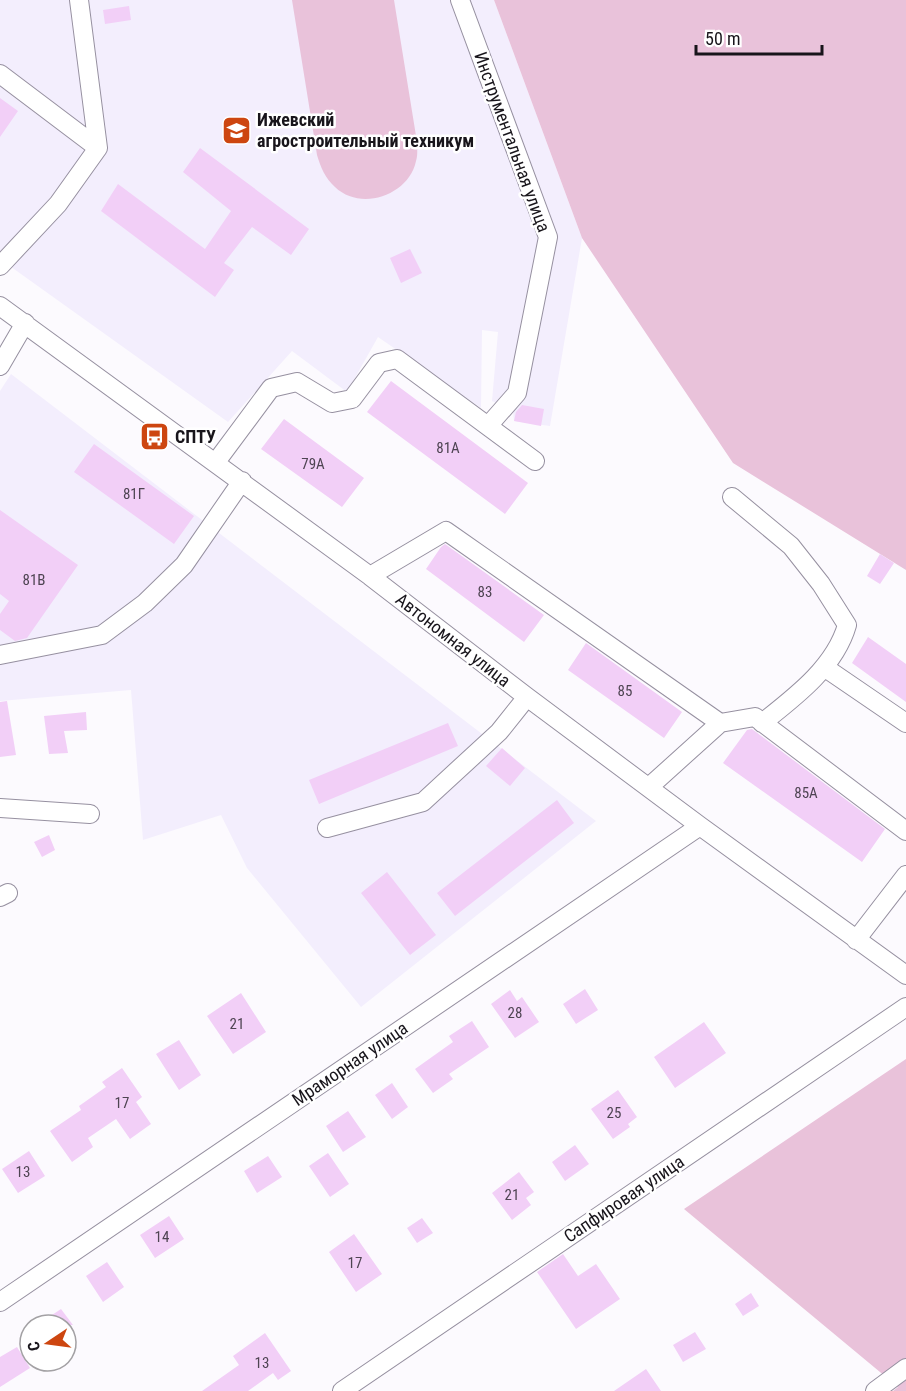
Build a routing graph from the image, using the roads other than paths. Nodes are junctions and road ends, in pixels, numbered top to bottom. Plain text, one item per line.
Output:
1 (79, 0) edge
2 (460, 0) edge
3 (0, 74) edge
4 (98, 148) junction
5 (0, 266) edge
6 (0, 306) edge
7 (25, 323) junction
8 (0, 366) edge
9 (488, 426) junction
10 (535, 461) dead end
11 (216, 462) junction
12 (242, 481) junction
13 (732, 498) dead end
14 (370, 576) junction
15 (0, 655) edge
16 (824, 667) junction
17 (527, 697) junction
18 (720, 723) junction
19 (762, 723) junction
20 (906, 723) edge
21 (649, 787) junction
22 (0, 808) edge
23 (90, 814) dead end
24 (700, 826) junction
25 (327, 828) dead end
26 (906, 831) edge
27 (906, 875) edge
28 (856, 940) junction
29 (906, 975) edge
30 (906, 1007) edge
31 (0, 1302) edge
32 (906, 1368) edge
33 (342, 1391) edge
34 (875, 1391) edge

1 - 4 street
2 - 9 street, Инструментальная улица
3 - 4 street
4 - 5 street
6 - 7 street, Автономная улица
7 - 8 street
7 - 11 street, Автономная улица
9 - 10 street
9 - 11 street
11 - 12 street, Автономная улица
12 - 14 street, Автономная улица
12 - 15 street
13 - 16 street
14 - 17 street, Автономная улица
14 - 18 street
16 - 19 street
16 - 20 street
17 - 21 street, Автономная улица
17 - 25 street
18 - 19 street
18 - 21 street
19 - 26 street
21 - 24 street, Автономная улица
22 - 23 street
24 - 28 street, Автономная улица
24 - 31 street, Мраморная улица
27 - 28 street
28 - 29 street, Автономная улица
30 - 33 street, Сапфировая улица
32 - 34 street

